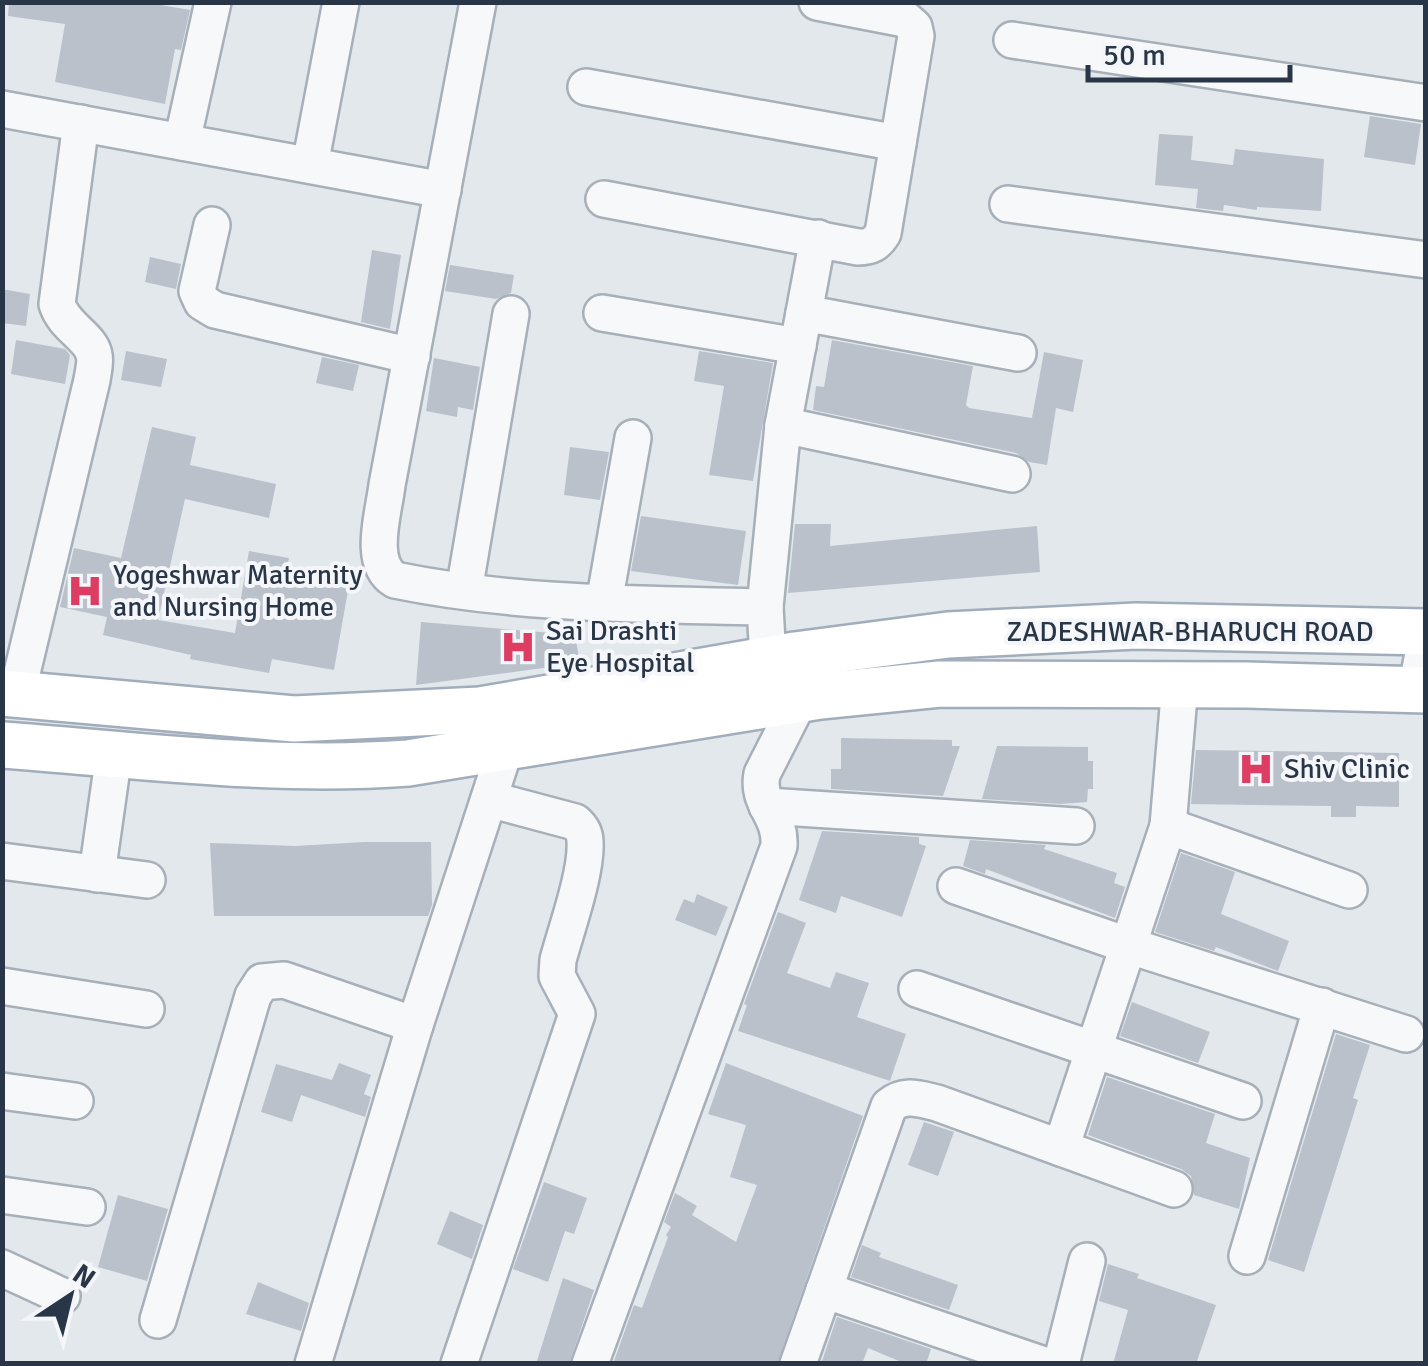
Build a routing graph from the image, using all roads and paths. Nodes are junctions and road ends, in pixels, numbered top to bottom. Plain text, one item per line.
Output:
1 (342, 2) edge
2 (478, 2) edge
3 (817, 2) edge
4 (208, 3) edge
5 (1012, 40) dead end
6 (586, 86) dead end
7 (1426, 104) edge
8 (2, 109) edge
9 (82, 123) junction
10 (182, 142) junction
11 (898, 143) junction
12 (310, 165) junction
13 (444, 190) junction
14 (604, 200) dead end
15 (1008, 204) dead end
16 (212, 225) dead end
17 (818, 238) junction
18 (1426, 260) edge
19 (602, 313) dead end
20 (511, 314) dead end
21 (801, 329) junction
22 (1018, 353) dead end
23 (412, 356) junction
24 (784, 425) junction
25 (633, 438) dead end
26 (1012, 474) dead end
27 (464, 591) junction
28 (604, 603) junction
29 (764, 608) junction
30 (1426, 635) edge
31 (768, 659) junction
32 (1180, 684) junction
33 (1420, 690) edge
34 (10, 693) edge
35 (800, 699) junction
36 (152, 706) junction
37 (2, 745) edge
38 (506, 746) junction
39 (130, 755) junction
40 (489, 798) junction
41 (767, 806) junction
42 (1076, 826) dead end
43 (1168, 826) junction
44 (2, 861) edge
45 (97, 874) junction
46 (147, 880) dead end
47 (956, 886) dead end
48 (1349, 890) dead end
49 (1130, 946) junction
50 (2, 986) edge
51 (917, 989) dead end
52 (1322, 1006) junction
53 (146, 1009) dead end
54 (415, 1025) junction
55 (1406, 1034) dead end
56 (1096, 1050) junction
57 (2, 1090) edge
58 (75, 1101) dead end
59 (1244, 1101) dead end
60 (1062, 1148) junction
61 (1174, 1189) dead end
62 (2, 1195) edge
63 (87, 1207) dead end
64 (1247, 1256) dead end
65 (1086, 1262) dead end
66 (2, 1268) edge
67 (824, 1290) junction
68 (62, 1296) dead end
69 (158, 1320) dead end
70 (313, 1364) edge
71 (458, 1364) edge
72 (590, 1364) edge
73 (798, 1364) edge
74 (1041, 1364) edge
75 (1062, 1364) edge

1 - 12 street
2 - 13 street
3 - 11 street
4 - 10 street
5 - 7 street
6 - 11 street
8 - 9 street
9 - 10 street
9 - 34 street
10 - 12 street
11 - 17 street
12 - 13 street
13 - 23 street
14 - 17 street
15 - 18 street
16 - 23 street
17 - 21 street
19 - 21 street
20 - 27 street
21 - 22 street
21 - 24 street
23 - 27 street
24 - 26 street
24 - 29 street
25 - 28 street
27 - 28 street
28 - 29 street
29 - 31 street
30 - 31 main road, ZADESHWAR-BHARUCH ROAD
30 - 33 street
31 - 36 main road, ZADESHWAR-BHARUCH ROAD
32 - 33 main road, ZADESHWAR-BHARUCH ROAD
32 - 35 main road, ZADESHWAR-BHARUCH ROAD
32 - 43 street
34 - 36 main road, ZADESHWAR-BHARUCH ROAD
35 - 38 main road, ZADESHWAR-BHARUCH ROAD
35 - 41 street
36 - 39 main road
37 - 39 main road, ZADESHWAR-BHARUCH ROAD
38 - 39 main road, ZADESHWAR-BHARUCH ROAD
38 - 40 street
39 - 45 street
40 - 54 street
40 - 71 street
41 - 42 street
41 - 72 street
43 - 48 street
43 - 49 street
44 - 45 street
45 - 46 street
47 - 49 street
49 - 52 street
49 - 56 street
50 - 53 street
51 - 56 street
52 - 55 street
52 - 64 street
54 - 69 street
54 - 70 street
56 - 59 street
56 - 60 street
57 - 58 street
60 - 61 street
60 - 67 street
62 - 63 street
65 - 75 street
66 - 68 street
67 - 73 street
67 - 74 street

